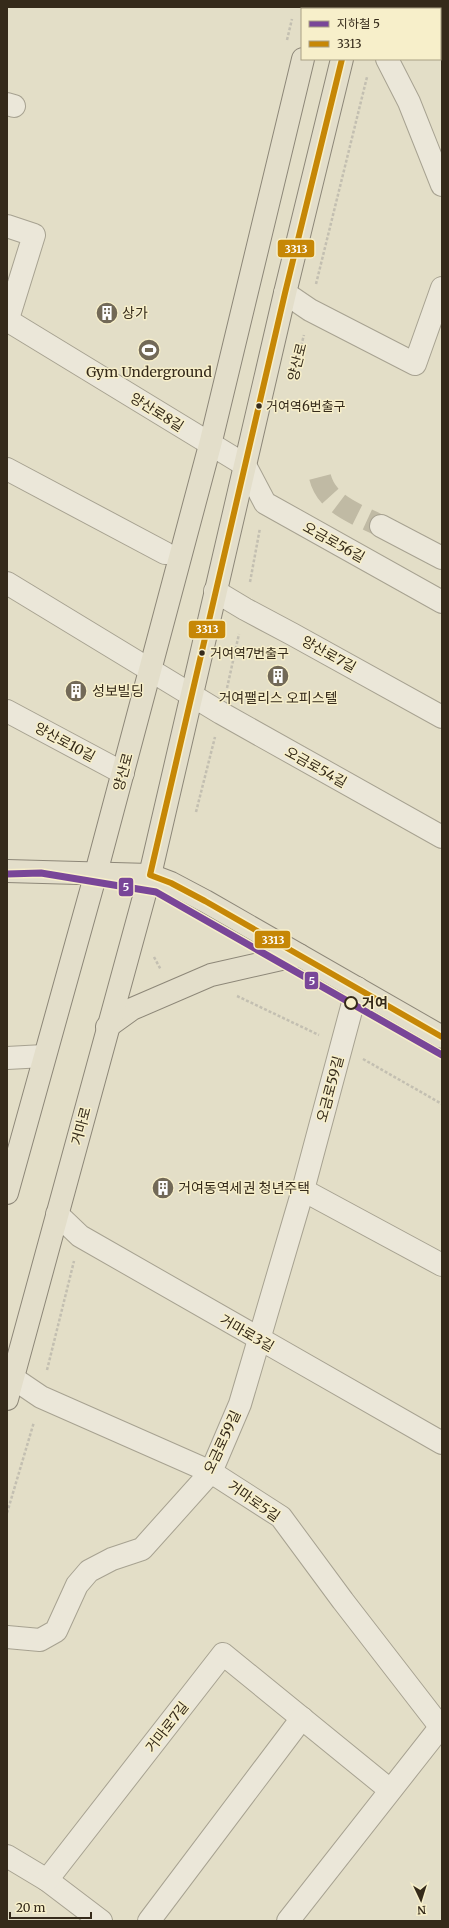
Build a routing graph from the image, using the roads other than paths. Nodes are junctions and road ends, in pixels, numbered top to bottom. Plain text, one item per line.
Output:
1 (303, 60) edge
2 (342, 60) edge
3 (388, 60) edge
4 (442, 185) edge
5 (7, 226) edge
6 (442, 288) edge
7 (285, 293) junction
8 (7, 321) edge
9 (210, 445) junction
10 (245, 465) junction
11 (7, 469) edge
12 (380, 526) tunnel mouth
13 (165, 554) dead end
14 (442, 558) edge
15 (7, 583) edge
16 (215, 591) junction
17 (442, 602) edge
18 (150, 671) junction
19 (191, 694) junction
20 (7, 711) edge
21 (442, 717) edge
22 (123, 774) junction
23 (442, 837) edge
24 (7, 871) edge
25 (96, 873) junction
26 (150, 875) junction
27 (300, 955) junction
28 (357, 988) junction
29 (107, 1027) junction
30 (442, 1037) edge
31 (44, 1056) junction
32 (7, 1058) edge
33 (303, 1190) junction
34 (7, 1193) edge
35 (57, 1214) junction
36 (442, 1265) edge
37 (259, 1340) junction
38 (13, 1378) junction
39 (7, 1399) edge
40 (442, 1443) edge
41 (211, 1472) junction
42 (7, 1638) edge
43 (302, 1718) junction
44 (442, 1727) edge
45 (390, 1790) junction
46 (7, 1856) edge
47 (47, 1880) junction
48 (101, 1921) edge
49 (149, 1921) edge
50 (288, 1921) edge

1 - 9 main road, 양산로
2 - 7 main road, 양산로
3 - 4 street
5 - 8 street
6 - 7 street
7 - 10 main road, 양산로
8 - 9 street, 양산로8길
9 - 10 street, 양산로8길
9 - 18 main road, 양산로
10 - 16 main road, 양산로
10 - 17 street, 오금로56길
11 - 13 street
12 - 14 street
15 - 18 street
16 - 19 main road, 양산로
16 - 21 street, 양산로7길
18 - 19 street
18 - 22 main road, 양산로
19 - 23 street, 오금로54길
19 - 26 main road, 양산로
20 - 22 street, 양산로10길
22 - 25 main road, 양산로
24 - 25 main road
25 - 26 main road
25 - 31 main road
26 - 27 main road
26 - 29 main road, 거마로
27 - 28 main road
27 - 29 main road
28 - 30 main road
28 - 33 street, 오금로59길
29 - 35 main road, 거마로
31 - 32 street
31 - 34 main road
33 - 36 street
33 - 37 street, 오금로59길
35 - 37 street, 거마로3길
35 - 38 main road, 거마로
37 - 40 street, 거마로3길
37 - 41 street, 오금로59길
38 - 39 main road, 거마로
38 - 41 street, 거마로5길
41 - 42 street, 오금로59길
41 - 44 street, 거마로5길
43 - 45 street, 거마로7길
43 - 47 street, 거마로7길
43 - 49 street
44 - 45 street
45 - 50 street
46 - 47 street
47 - 48 street

